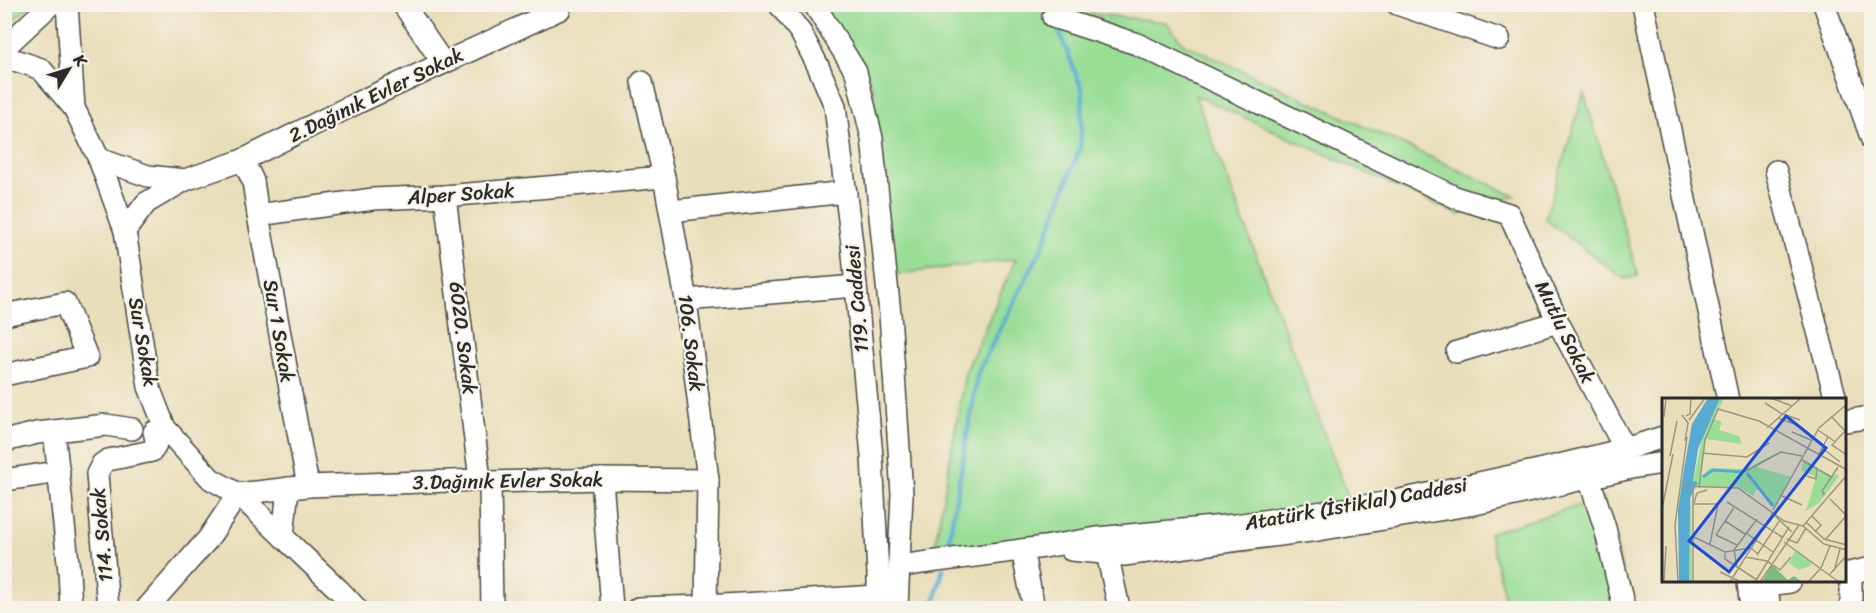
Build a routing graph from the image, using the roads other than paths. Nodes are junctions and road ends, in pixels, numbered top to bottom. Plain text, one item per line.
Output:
1 (51, 4) edge
2 (67, 4) edge
3 (403, 4) edge
4 (557, 4) edge
5 (779, 4) edge
6 (814, 4) edge
7 (1396, 4) edge
8 (1643, 4) edge
9 (1824, 4) edge
10 (1053, 17) dead end
11 (1499, 39) dead end
12 (4, 48) edge
13 (4, 59) edge
14 (443, 63) junction
15 (642, 82) dead end
16 (74, 108) junction
17 (1872, 140) edge
18 (99, 159) junction
19 (243, 160) junction
20 (1776, 171) dead end
21 (664, 177) junction
22 (185, 180) junction
23 (846, 192) junction
24 (444, 196) junction
25 (671, 212) junction
26 (258, 215) junction
27 (125, 231) junction
28 (856, 286) junction
29 (686, 300) junction
30 (4, 315) edge
31 (1558, 322) junction
32 (1457, 352) dead end
33 (4, 375) edge
34 (1728, 398) edge
35 (1835, 398) edge
36 (1872, 404) edge
37 (1846, 407) edge
38 (1872, 417) edge
39 (1846, 421) edge
40 (54, 431) junction
41 (150, 431) junction
42 (1662, 437) edge
43 (4, 441) edge
44 (1625, 449) junction
45 (1662, 463) edge
46 (59, 472) junction
47 (1589, 478) junction
48 (602, 479) junction
49 (4, 480) edge
50 (708, 480) junction
51 (485, 481) junction
52 (298, 487) junction
53 (238, 494) junction
54 (283, 537) junction
55 (1044, 547) junction
56 (1022, 550) junction
57 (1107, 553) junction
58 (899, 566) junction
59 (1856, 572) edge
60 (1760, 583) edge
61 (877, 602) edge
62 (706, 607) edge
63 (491, 608) edge
64 (71, 609) edge
65 (108, 609) edge
66 (147, 609) edge
67 (356, 609) edge
68 (507, 609) edge
69 (612, 609) edge
70 (638, 609) edge
71 (897, 609) edge
72 (1034, 609) edge
73 (1119, 609) edge
74 (1624, 609) edge
75 (1751, 609) edge
76 (1770, 609) edge
77 (1851, 609) edge

1 - 12 street
2 - 16 street, Sur Sokak
3 - 14 street
4 - 14 street, 2.Dağınık Evler Sokak
5 - 23 street, 119. Caddesi
6 - 58 street, 119. Caddesi
7 - 11 street
8 - 34 street
9 - 17 street
10 - 31 street, Mutlu Sokak
13 - 16 street, Sur Sokak
14 - 19 street, 2.Dağınık Evler Sokak
15 - 21 street, 106. Sokak
16 - 18 street, Sur Sokak
18 - 22 street, 2.Dağınık Evler Sokak
18 - 27 street, Sur Sokak
19 - 22 street, 2.Dağınık Evler Sokak
19 - 26 street, Sur 1 Sokak
20 - 35 street
21 - 24 street, Alper Sokak
21 - 25 street, 106. Sokak
22 - 27 street, 2.Dağınık Evler Sokak
23 - 25 street
23 - 28 street, 119. Caddesi
24 - 26 street, Alper Sokak
24 - 51 street, 6020. Sokak
25 - 29 street, 106. Sokak
26 - 52 street, Sur 1 Sokak
27 - 41 street, Sur Sokak
28 - 29 street
28 - 61 street, 119. Caddesi
29 - 50 street, 106. Sokak
30 - 33 street
31 - 32 street
31 - 44 street, Mutlu Sokak
36 - 37 street
38 - 39 street
40 - 41 street
40 - 43 street
40 - 46 street
41 - 53 street, Sur Sokak
41 - 65 street, 114. Sokak
42 - 44 street, Atatürk (İstiklal) Caddesi
44 - 55 street, Atatürk (İstiklal) Caddesi
45 - 47 street, Atatürk (İstiklal) Caddesi
46 - 49 street
46 - 64 street
47 - 57 street, Atatürk (İstiklal) Caddesi
47 - 74 street
48 - 50 street, 3.Dağınık Evler Sokak
48 - 51 street, 3.Dağınık Evler Sokak
48 - 69 street
50 - 62 street, 106. Sokak
51 - 52 street, 3.Dağınık Evler Sokak
51 - 63 street, 6020. Sokak
52 - 53 street
52 - 54 street, Sur 1 Sokak
53 - 54 street, Sur Sokak
53 - 66 street
54 - 67 street, Sur Sokak
55 - 56 street, Atatürk (İstiklal) Caddesi
55 - 57 street, Atatürk (İstiklal) Caddesi
56 - 58 street, Atatürk (İstiklal) Caddesi
56 - 72 street
57 - 73 street
58 - 71 street, 119. Caddesi
59 - 77 street
60 - 75 street
60 - 76 street
61 - 62 street
62 - 70 street
63 - 68 street

